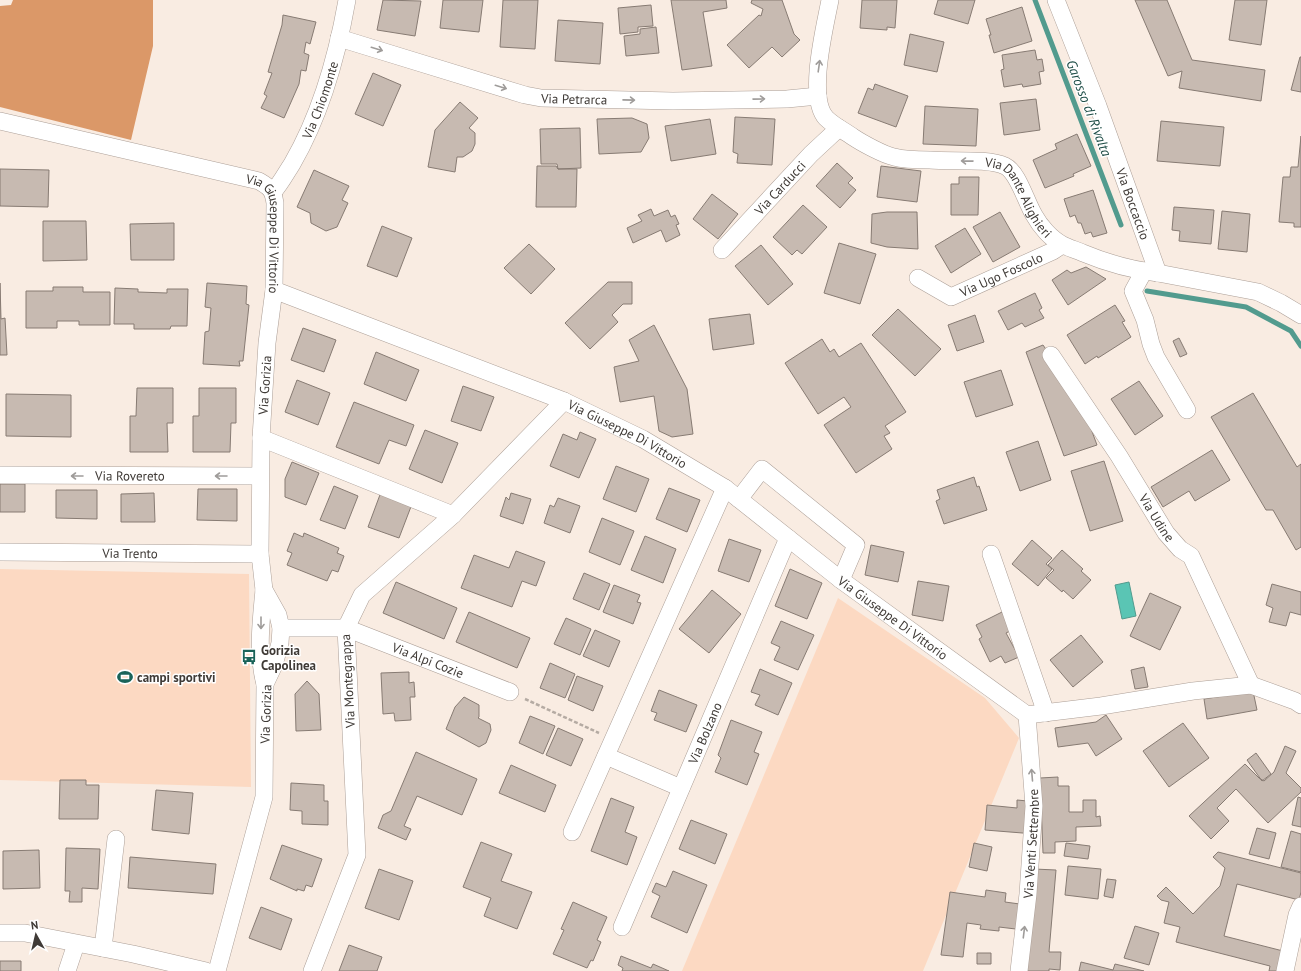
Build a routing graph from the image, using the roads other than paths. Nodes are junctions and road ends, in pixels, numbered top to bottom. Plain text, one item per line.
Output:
1 (347, 0) edge
2 (830, 0) edge
3 (1056, 0) edge
4 (339, 38) junction
5 (818, 96) junction
6 (787, 99) junction
7 (0, 121) edge
8 (832, 123) junction
9 (273, 192) junction
10 (1062, 244) junction
11 (722, 250) dead end
12 (1151, 272) junction
13 (918, 278) dead end
14 (274, 290) junction
15 (1301, 315) edge
16 (1051, 355) dead end
17 (564, 401) junction
18 (1187, 410) dead end
19 (261, 438) junction
20 (0, 476) edge
21 (260, 476) junction
22 (725, 488) junction
23 (739, 499) junction
24 (453, 515) junction
25 (788, 538) junction
26 (0, 552) edge
27 (260, 554) junction
28 (991, 554) dead end
29 (841, 580) junction
30 (264, 590) junction
31 (281, 628) junction
32 (346, 628) junction
33 (265, 684) junction
34 (1251, 685) junction
35 (510, 692) road end
36 (1299, 702) edge
37 (1046, 713) junction
38 (1027, 716) junction
39 (606, 756) junction
40 (681, 788) junction
41 (572, 832) dead end
42 (116, 839) dead end
43 (1301, 906) edge
44 (622, 927) dead end
45 (0, 932) edge
46 (76, 944) junction
47 (103, 948) junction
48 (67, 971) edge
49 (206, 971) edge
50 (217, 971) edge
51 (312, 971) edge
52 (1019, 971) edge
53 (1285, 971) edge

1 - 4 street, Via Chiomonte
5 -> 2 street
3 - 12 street, Via Boccaccio
4 -> 6 street, Via Petrarca
4 - 9 street, Via Chiomonte
5 - 6 street, Via Petrarca
5 - 8 street
6 - 8 street
7 - 9 street, Via Giuseppe Di Vittorio
10 -> 8 street, Via Dante Alighieri
8 - 11 street, Via Carducci
9 - 14 street, Via Giuseppe Di Vittorio
10 - 12 street, Via Dante Alighieri
10 - 13 street, Via Ugo Foscolo
12 - 15 street, Via Dante Alighieri
12 - 18 street
14 - 17 street, Via Giuseppe Di Vittorio
14 - 19 street, Via Gorizia
16 - 34 street, Via Udine
17 - 22 street, Via Giuseppe Di Vittorio
17 - 24 street, Via Montegrappa
19 - 21 street, Via Gorizia
19 - 24 street
21 -> 20 street, Via Rovereto
21 - 27 street, Via Gorizia
22 - 23 street, Via Giuseppe Di Vittorio
22 - 39 street
23 - 25 street, Via Giuseppe Di Vittorio
23 - 29 street
24 - 32 street, Via Montegrappa
25 - 29 street, Via Giuseppe Di Vittorio
25 - 40 street, Via Bolzano
26 - 27 street, Via Trento
27 - 30 street, Via Gorizia
28 - 37 street
29 - 38 street, Via Giuseppe Di Vittorio
30 - 31 street, Via Gorizia
30 -> 33 street
31 - 32 street
31 - 33 street, Via Gorizia
32 - 35 street, Via Alpi Cozie
32 - 51 street, Via Montegrappa
33 - 50 street, Via Gorizia
34 - 36 street
34 - 37 street
37 - 38 street
52 -> 38 street, Via Venti Settembre
39 - 40 street
39 - 41 street
40 - 44 street, Via Bolzano
42 - 47 street
43 - 53 street
45 - 46 street
46 - 47 street
46 - 48 street
47 - 49 street

